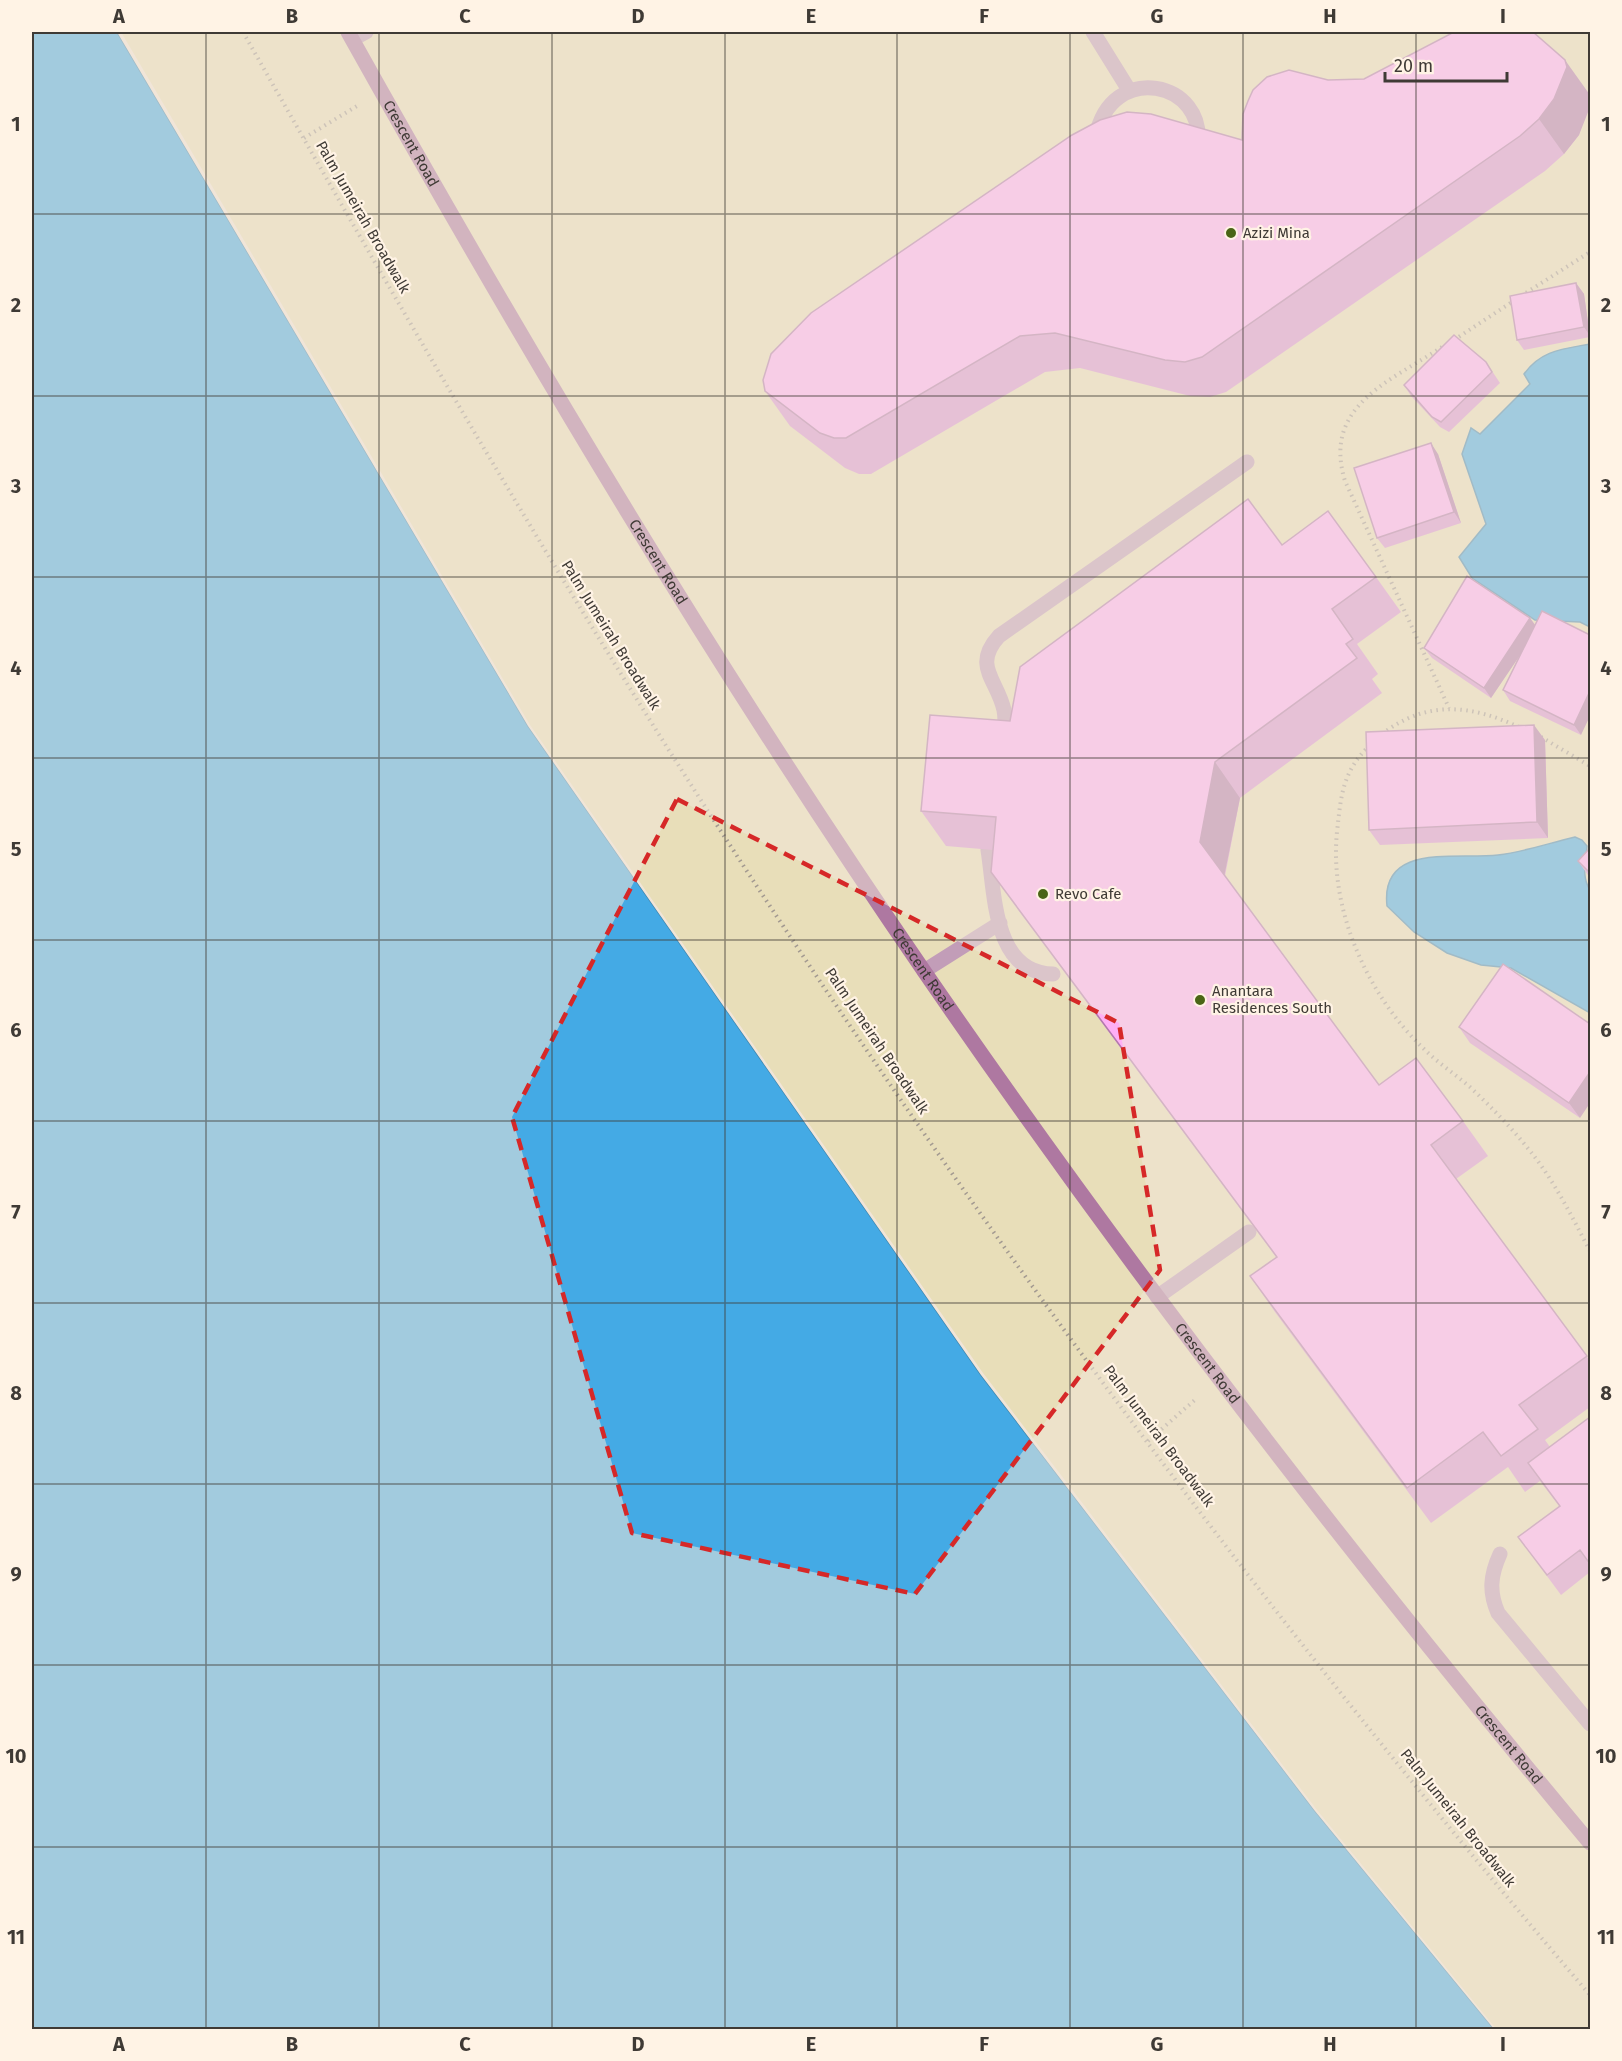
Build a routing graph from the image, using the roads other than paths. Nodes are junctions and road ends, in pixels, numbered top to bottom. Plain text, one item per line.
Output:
1 (1093, 32) edge
2 (356, 34) edge
3 (1129, 90) junction
4 (1099, 152) edge
5 (1196, 156) edge
6 (1247, 462) dead end
7 (1001, 754) edge
8 (988, 850) edge
9 (1000, 923) junction
10 (924, 971) junction
11 (1053, 974) edge
12 (1249, 1232) edge
13 (1157, 1298) junction
14 (1500, 1554) dead end
15 (1590, 1725) edge
16 (1590, 1843) edge

1 - 3 lane
2 - 10 main road, Crescent Road
3 - 4 lane
3 - 5 lane
6 - 7 lane
8 - 9 lane
9 - 10 lane
9 - 11 lane
10 - 13 main road, Crescent Road
12 - 13 lane
13 - 16 main road, Crescent Road
14 - 15 lane

